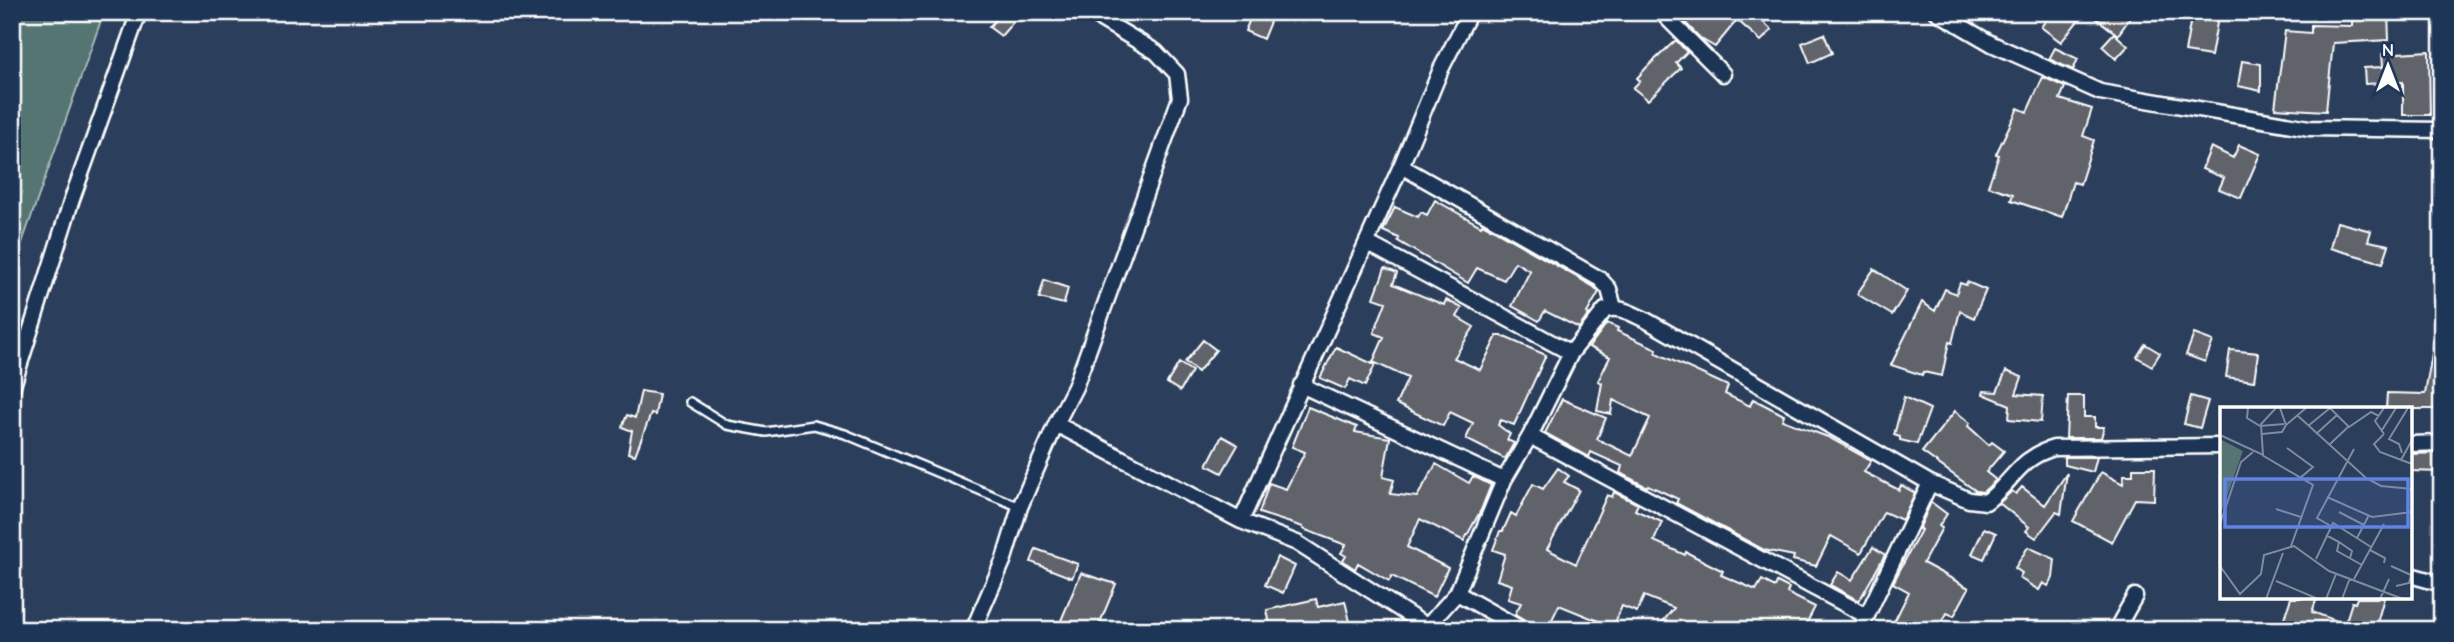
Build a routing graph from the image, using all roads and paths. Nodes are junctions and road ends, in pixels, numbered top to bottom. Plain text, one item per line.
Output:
1 (139, 12) edge
2 (1089, 12) edge
3 (1470, 12) edge
4 (1661, 12) edge
5 (1937, 12) edge
6 (1723, 74) dead end
7 (2442, 130) edge
8 (1401, 166) junction
9 (1367, 243) junction
10 (1614, 308) junction
11 (1571, 353) junction
12 (1301, 386) junction
13 (12, 389) edge
14 (690, 402) dead end
15 (1056, 424) junction
16 (1530, 436) junction
17 (2442, 443) edge
18 (2412, 444) edge
19 (2220, 446) edge
20 (1504, 480) junction
21 (1930, 483) junction
22 (1020, 507) junction
23 (1241, 521) junction
24 (2412, 576) edge
25 (2442, 584) edge
26 (1457, 593) junction
27 (2135, 596) dead end
28 (1867, 616) junction
29 (1425, 628) edge
30 (973, 630) edge
31 (1522, 630) edge
32 (1860, 630) edge
33 (2116, 630) edge

1 - 13 street
2 - 15 street
3 - 8 street
4 - 6 street
5 - 7 street
8 - 9 street
8 - 10 street
9 - 11 street
9 - 12 street
10 - 11 street
10 - 21 street
11 - 16 street
12 - 20 street
12 - 23 street
14 - 22 lane
15 - 22 street
15 - 23 street
16 - 20 street
16 - 28 street
17 - 18 street
19 - 21 street
20 - 26 street
21 - 28 street
22 - 30 street
23 - 29 street
24 - 25 street
26 - 29 street
26 - 31 street
27 - 33 street
28 - 32 street

